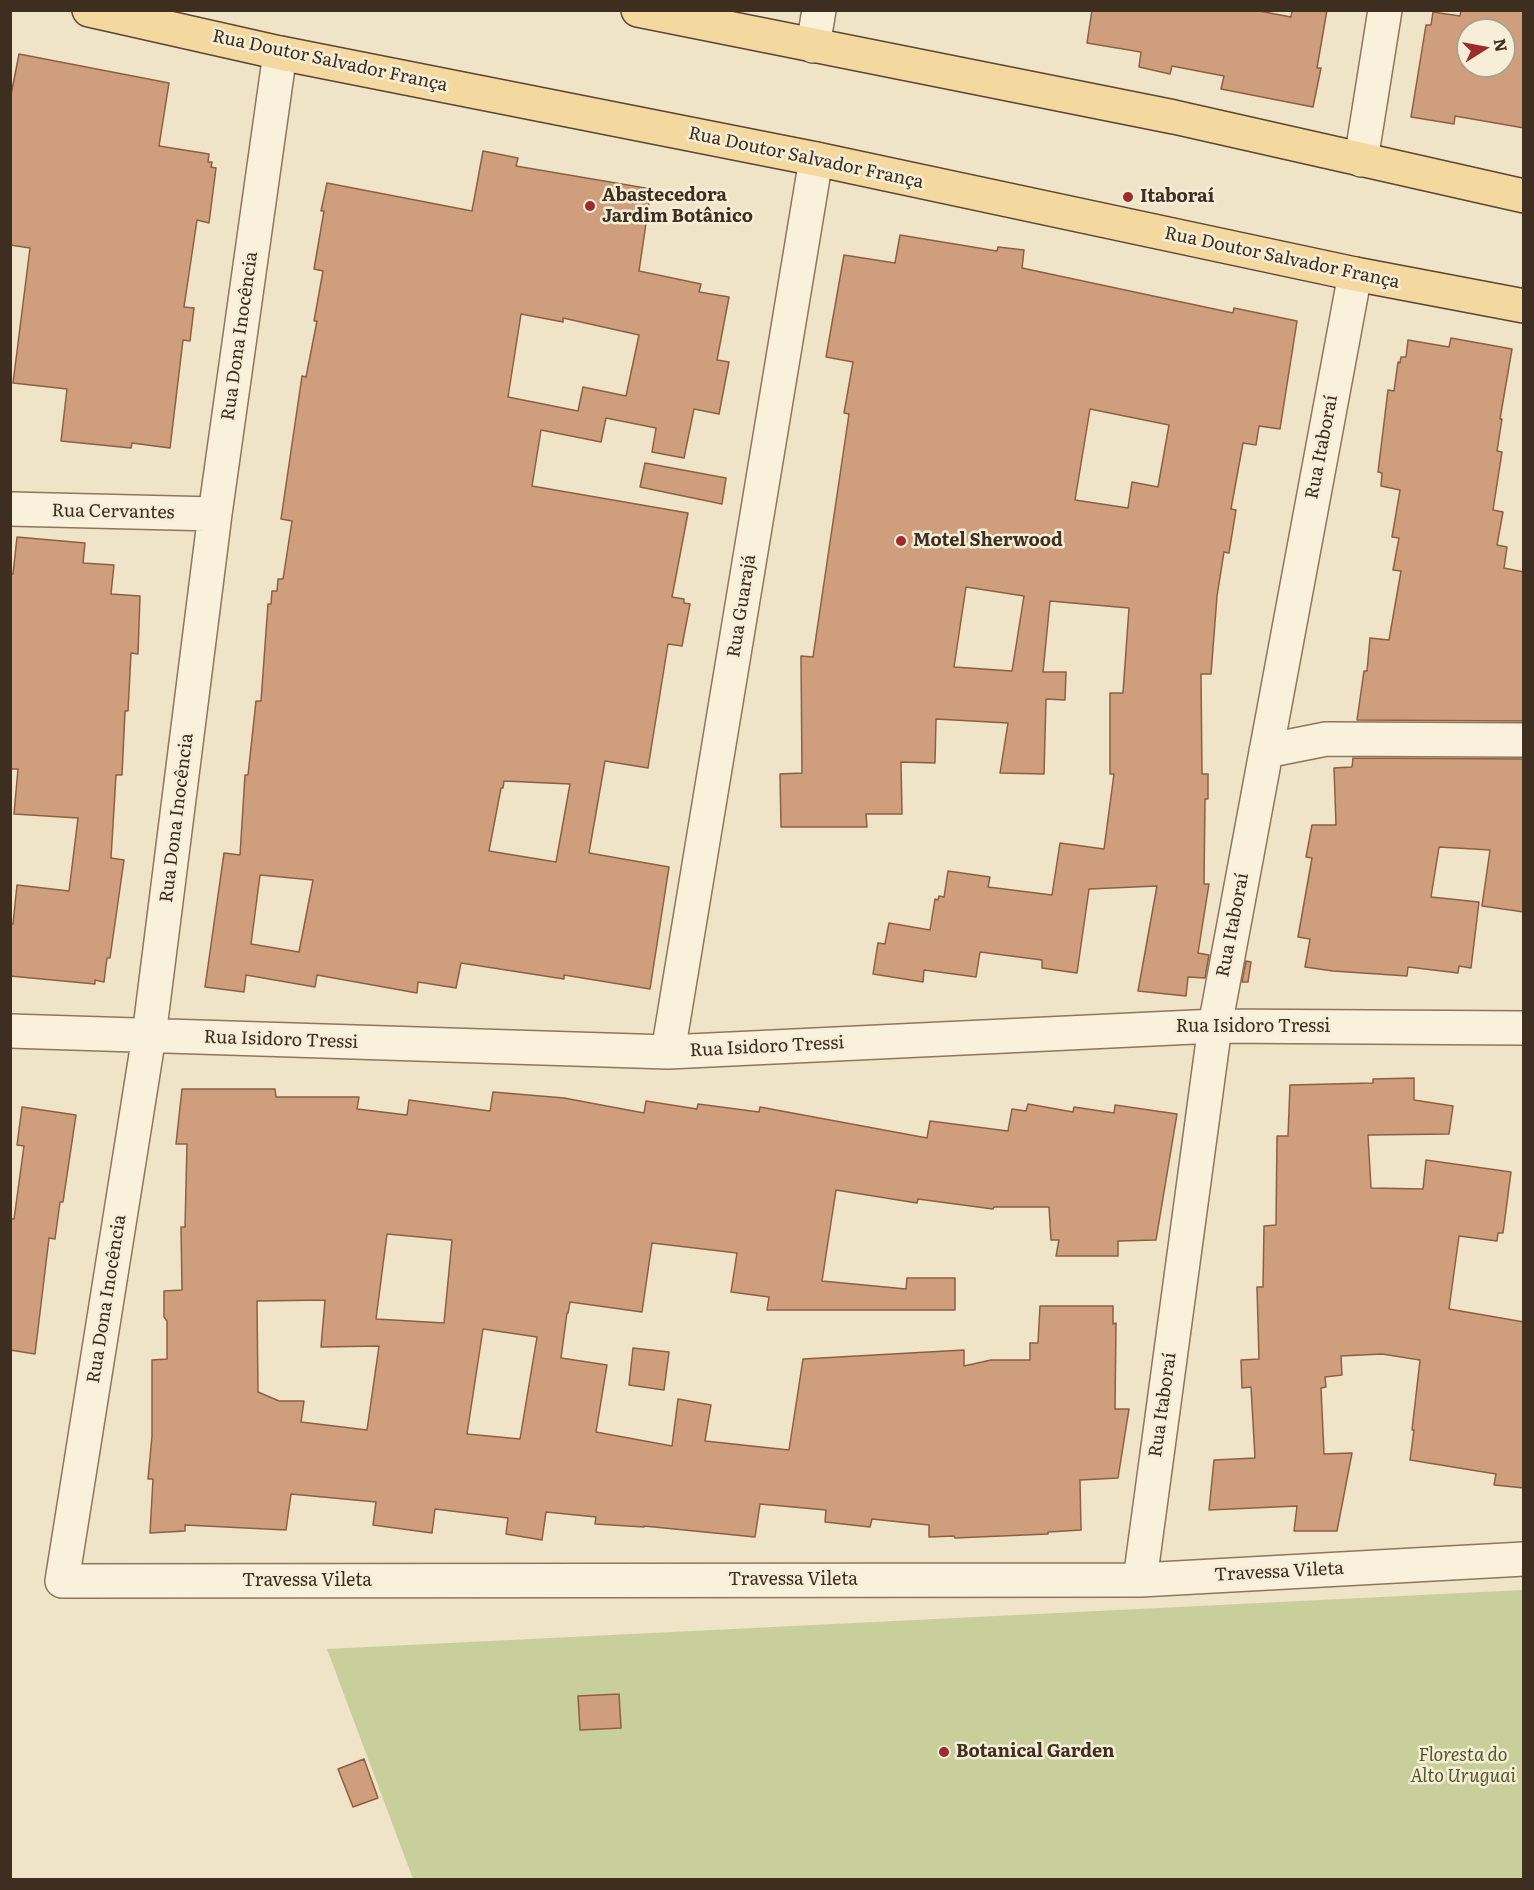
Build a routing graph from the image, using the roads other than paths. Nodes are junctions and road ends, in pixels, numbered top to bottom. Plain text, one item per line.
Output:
1 (89, 10) edge
2 (638, 10) edge
3 (819, 10) edge
4 (1385, 10) edge
5 (179, 21) edge
6 (813, 46) junction
7 (280, 54) junction
8 (816, 159) junction
9 (1361, 160) junction
10 (1524, 196) edge
11 (1355, 274) junction
12 (1524, 306) edge
13 (10, 509) edge
14 (215, 514) junction
15 (1524, 740) edge
16 (1266, 751) junction
17 (1215, 1026) junction
18 (1524, 1028) edge
19 (10, 1031) edge
20 (149, 1036) junction
21 (668, 1052) junction
22 (1524, 1558) edge
23 (1140, 1580) junction
24 (62, 1581) joint

1 - 5 main road, Rua Doutor Salvador França
2 - 6 main road
3 - 6 street
4 - 9 street
5 - 7 main road, Rua Doutor Salvador França
6 - 9 main road
7 - 8 main road, Rua Doutor Salvador França
7 - 14 street, Rua Dona Inocência
8 - 11 main road, Rua Doutor Salvador França
8 - 21 street, Rua Guarajá
9 - 10 main road
11 - 12 main road, Rua Doutor Salvador França
11 - 16 street, Rua Itaboraí
13 - 14 street, Rua Cervantes
14 - 20 street, Rua Dona Inocência
15 - 16 street
16 - 17 street, Rua Itaboraí
17 - 18 street, Rua Isidoro Tressi
17 - 21 street, Rua Isidoro Tressi
17 - 23 street, Rua Itaboraí
19 - 20 street, Rua Isidoro Tressi
20 - 21 street, Rua Isidoro Tressi
20 - 24 street, Rua Dona Inocência
22 - 23 street, Travessa Vileta
23 - 24 street, Travessa Vileta

